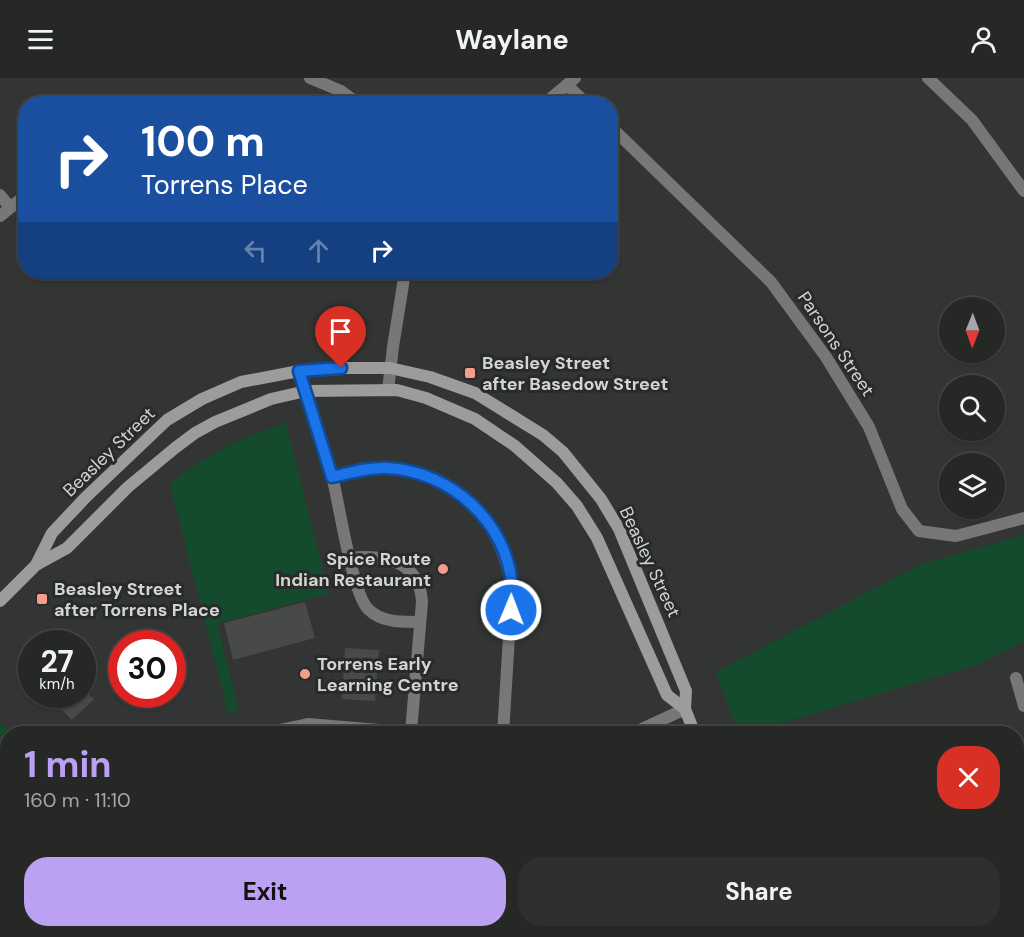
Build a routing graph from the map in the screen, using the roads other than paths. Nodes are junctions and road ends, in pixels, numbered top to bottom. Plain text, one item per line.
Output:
1 (310, 78) edge
2 (928, 78) edge
3 (571, 81) edge
4 (348, 96) edge
5 (553, 96) edge
6 (581, 96) edge
7 (618, 134) edge
8 (1024, 191) edge
9 (0, 195) edge
10 (18, 201) edge
11 (5, 211) edge
12 (404, 279) edge
13 (390, 368) junction
14 (299, 371) junction
15 (388, 390) junction
16 (306, 391) junction
17 (332, 477) junction
18 (1024, 518) edge
19 (350, 558) junction
20 (36, 565) junction
21 (0, 601) edge
22 (420, 622) junction
23 (1016, 678) dead end
24 (1024, 706) edge
25 (685, 709) junction
26 (298, 726) edge
27 (334, 726) edge
28 (411, 726) edge
29 (503, 726) edge
30 (648, 726) edge
31 (692, 726) edge

1 - 4 street
2 - 8 street
3 - 5 street
3 - 6 street
7 - 18 street, Parsons Street
9 - 11 street
10 - 11 street
12 - 13 street
13 - 14 main road, Beasley Street
13 - 15 street
13 - 25 main road, Beasley Street
14 - 16 street
14 - 20 main road, Beasley Street
15 - 16 main road, Beasley Street
15 - 25 main road, Beasley Street
16 - 17 street
16 - 20 main road, Beasley Street
17 - 19 street
17 - 29 street
19 - 22 street
19 - 22 street
20 - 21 main road, Beasley Street
22 - 28 street
23 - 24 street
25 - 30 street
25 - 31 main road, Beasley Street
26 - 27 street

